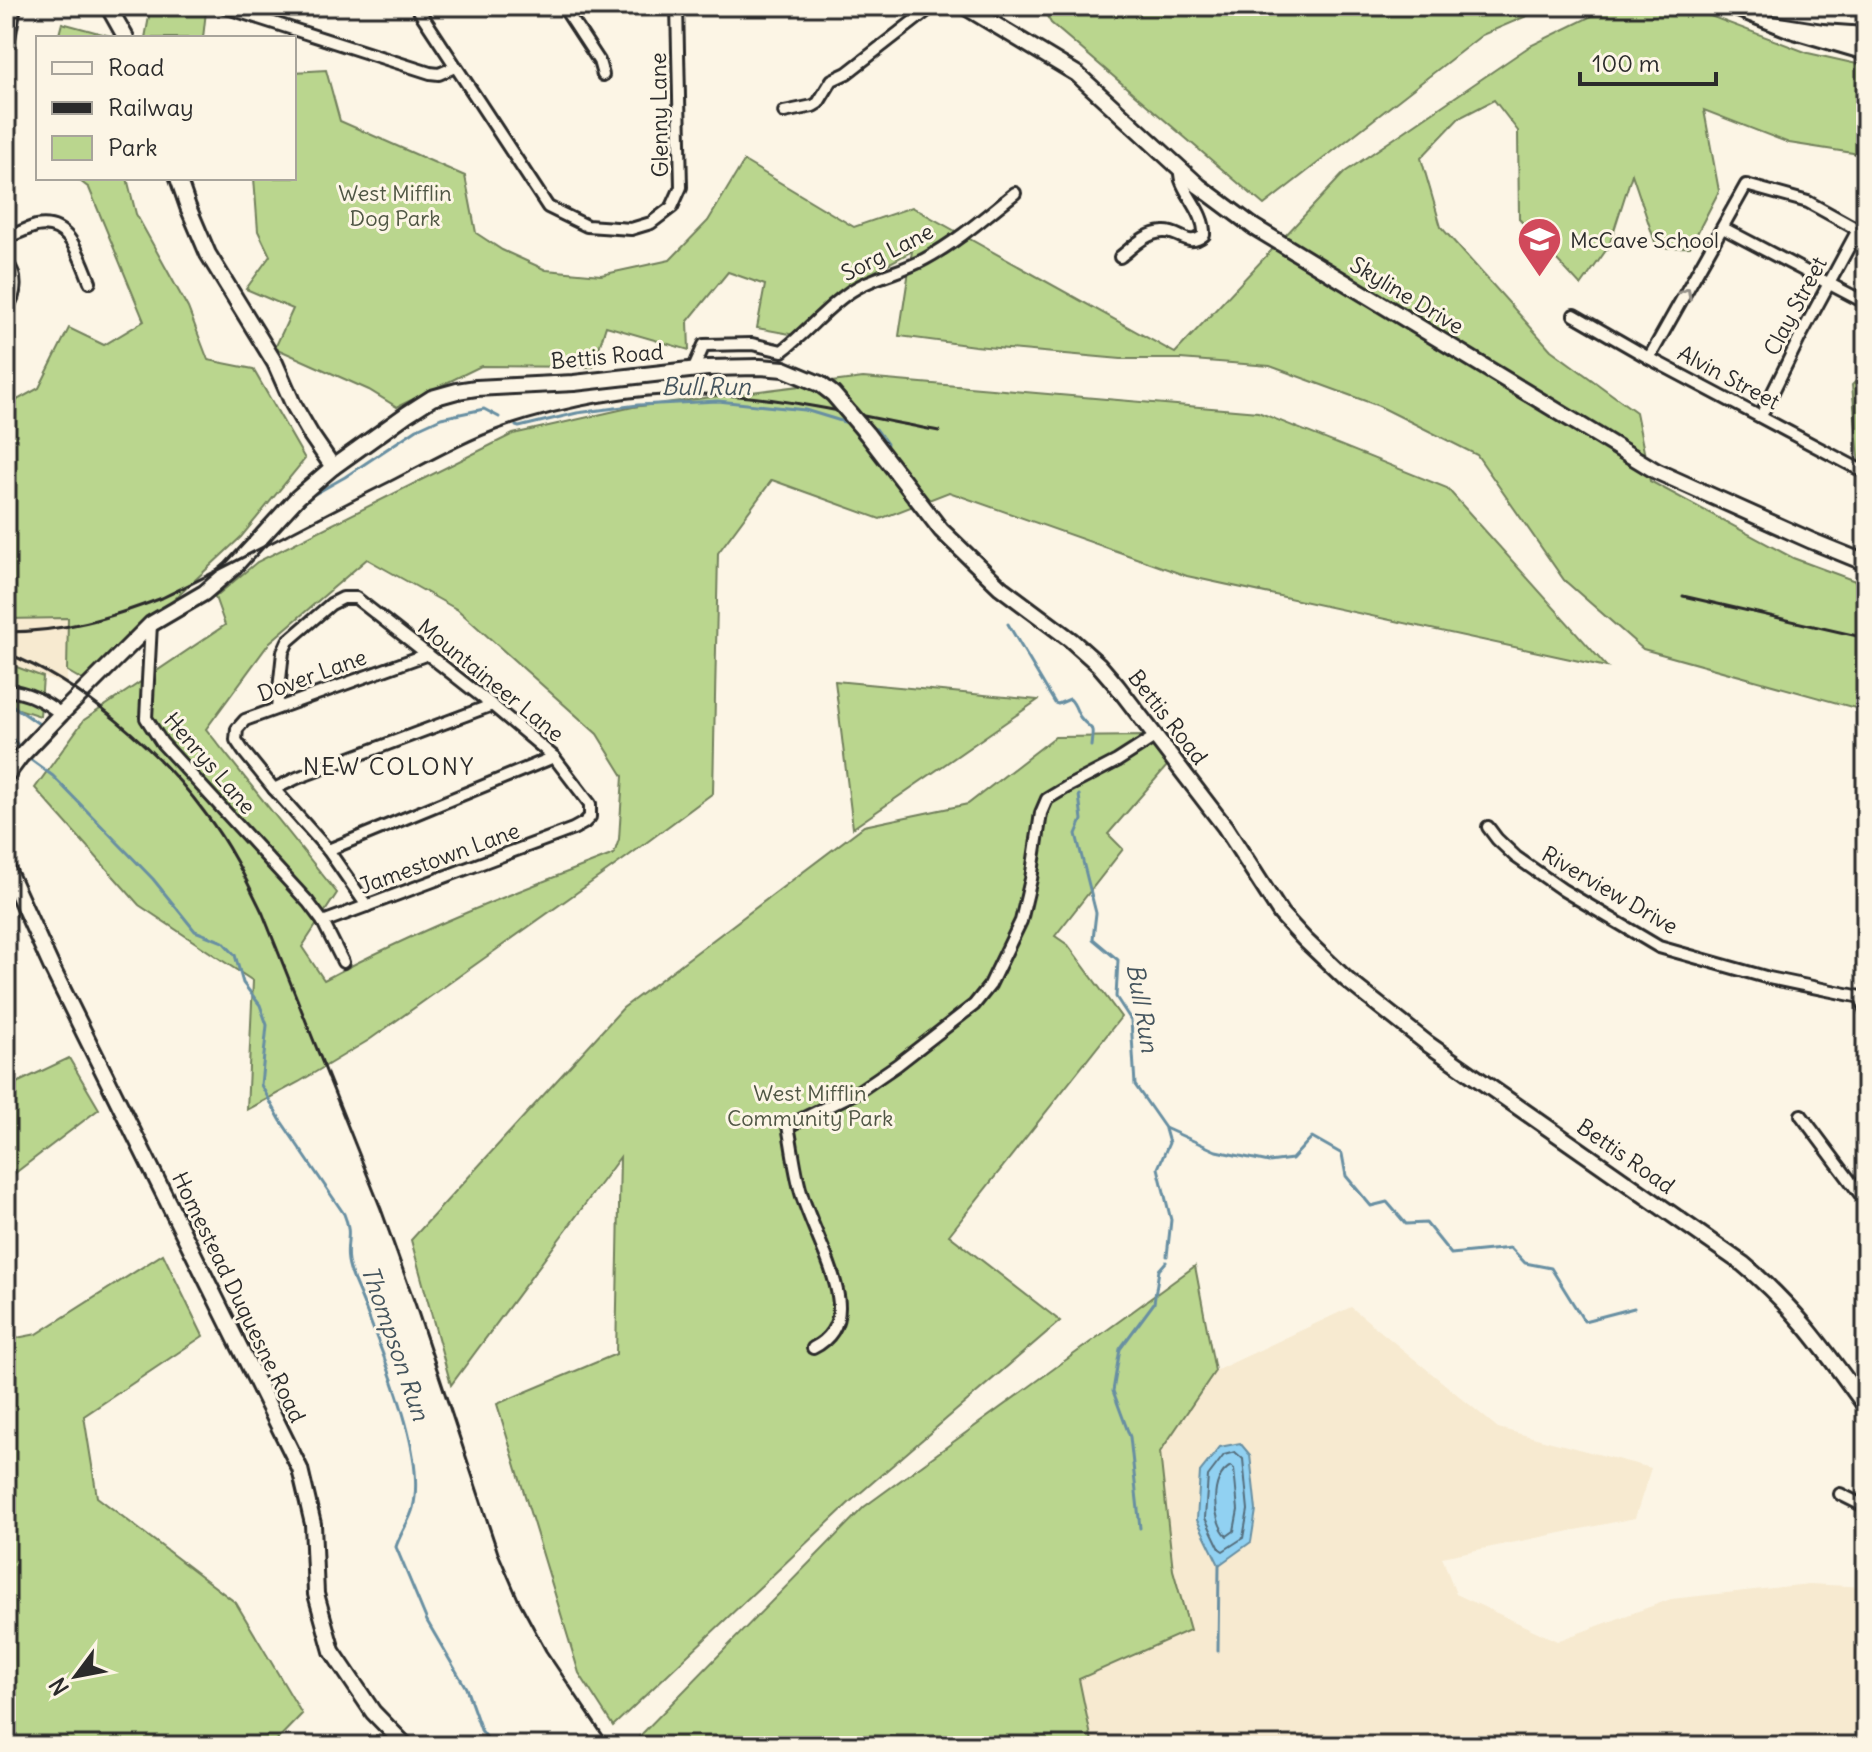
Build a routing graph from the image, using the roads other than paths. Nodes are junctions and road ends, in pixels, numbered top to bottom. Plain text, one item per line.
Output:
1 (13, 6) edge
2 (108, 6) edge
3 (221, 6) edge
4 (416, 6) edge
5 (563, 6) edge
6 (677, 6) edge
7 (933, 6) edge
8 (964, 6) edge
9 (1773, 6) edge
10 (1866, 17) edge
11 (125, 36) edge
12 (6, 44) edge
13 (455, 67) junction
14 (603, 75) dead end
15 (784, 112) dead end
16 (1179, 167) junction
17 (179, 180) edge
18 (1015, 193) dead end
19 (1866, 215) edge
20 (1723, 228) junction
21 (1862, 232) edge
22 (6, 238) edge
23 (1120, 257) dead end
24 (6, 262) edge
25 (90, 282) dead end
26 (1829, 283) junction
27 (1866, 303) edge
28 (6, 309) edge
29 (1574, 315) dead end
30 (1649, 358) junction
31 (693, 370) junction
32 (1761, 416) junction
33 (333, 467) junction
34 (1866, 473) edge
35 (1866, 563) edge
36 (151, 624) junction
37 (428, 654) junction
38 (6, 690) edge
39 (492, 705) junction
40 (277, 708) junction
41 (61, 714) junction
42 (1156, 736) junction
43 (554, 757) junction
44 (6, 776) edge
45 (274, 789) junction
46 (590, 817) joint
47 (1488, 827) dead end
48 (328, 850) junction
49 (6, 867) edge
50 (367, 906) junction
51 (323, 922) junction
52 (343, 962) dead end
53 (1863, 995) edge
54 (1866, 1012) edge
55 (1801, 1115) dead end
56 (1866, 1202) edge
57 (813, 1348) dead end
58 (1866, 1407) edge
59 (1840, 1494) dead end
60 (1866, 1507) edge
61 (406, 1746) edge

1 - 12 street
2 - 11 street
3 - 13 street
4 - 13 street, Glenny Lane
5 - 14 street
6 - 13 street, Glenny Lane
7 - 15 street
8 - 16 street, Skyline Drive
9 - 10 main road
16 - 23 street
16 - 35 street, Skyline Drive
17 - 33 street
18 - 31 street, Sorg Lane
19 - 21 street, Clay Street
20 - 21 street
20 - 26 street
30 -> 20 street
21 - 26 street, Clay Street
22 - 25 street
24 - 28 street
26 - 27 street
26 - 32 street, Clay Street
29 - 30 street, Alvin Street
30 - 32 street, Alvin Street
31 - 33 street, Bettis Road
31 - 42 street, Bettis Road, bridge
32 - 34 street, Alvin Street
33 - 36 street
36 - 41 street
36 - 51 street, Henrys Lane
37 - 39 street, Mountaineer Lane
37 - 40 street, Dover Lane
37 - 40 street, Mountaineer Lane
38 - 41 street
39 - 43 street, Mountaineer Lane
39 - 45 street
40 - 45 street, Dover Lane
41 - 44 street
42 - 57 street
42 - 58 street, Bettis Road
43 - 46 street, Mountaineer Lane
43 - 48 street
45 - 48 street
46 - 50 street, Jamestown Lane
47 - 53 street, Riverview Drive
48 - 50 street
49 - 61 street, Homestead Duquesne Road
50 - 51 street, Jamestown Lane
51 - 52 street
53 - 54 street
55 - 56 street
59 - 60 street

